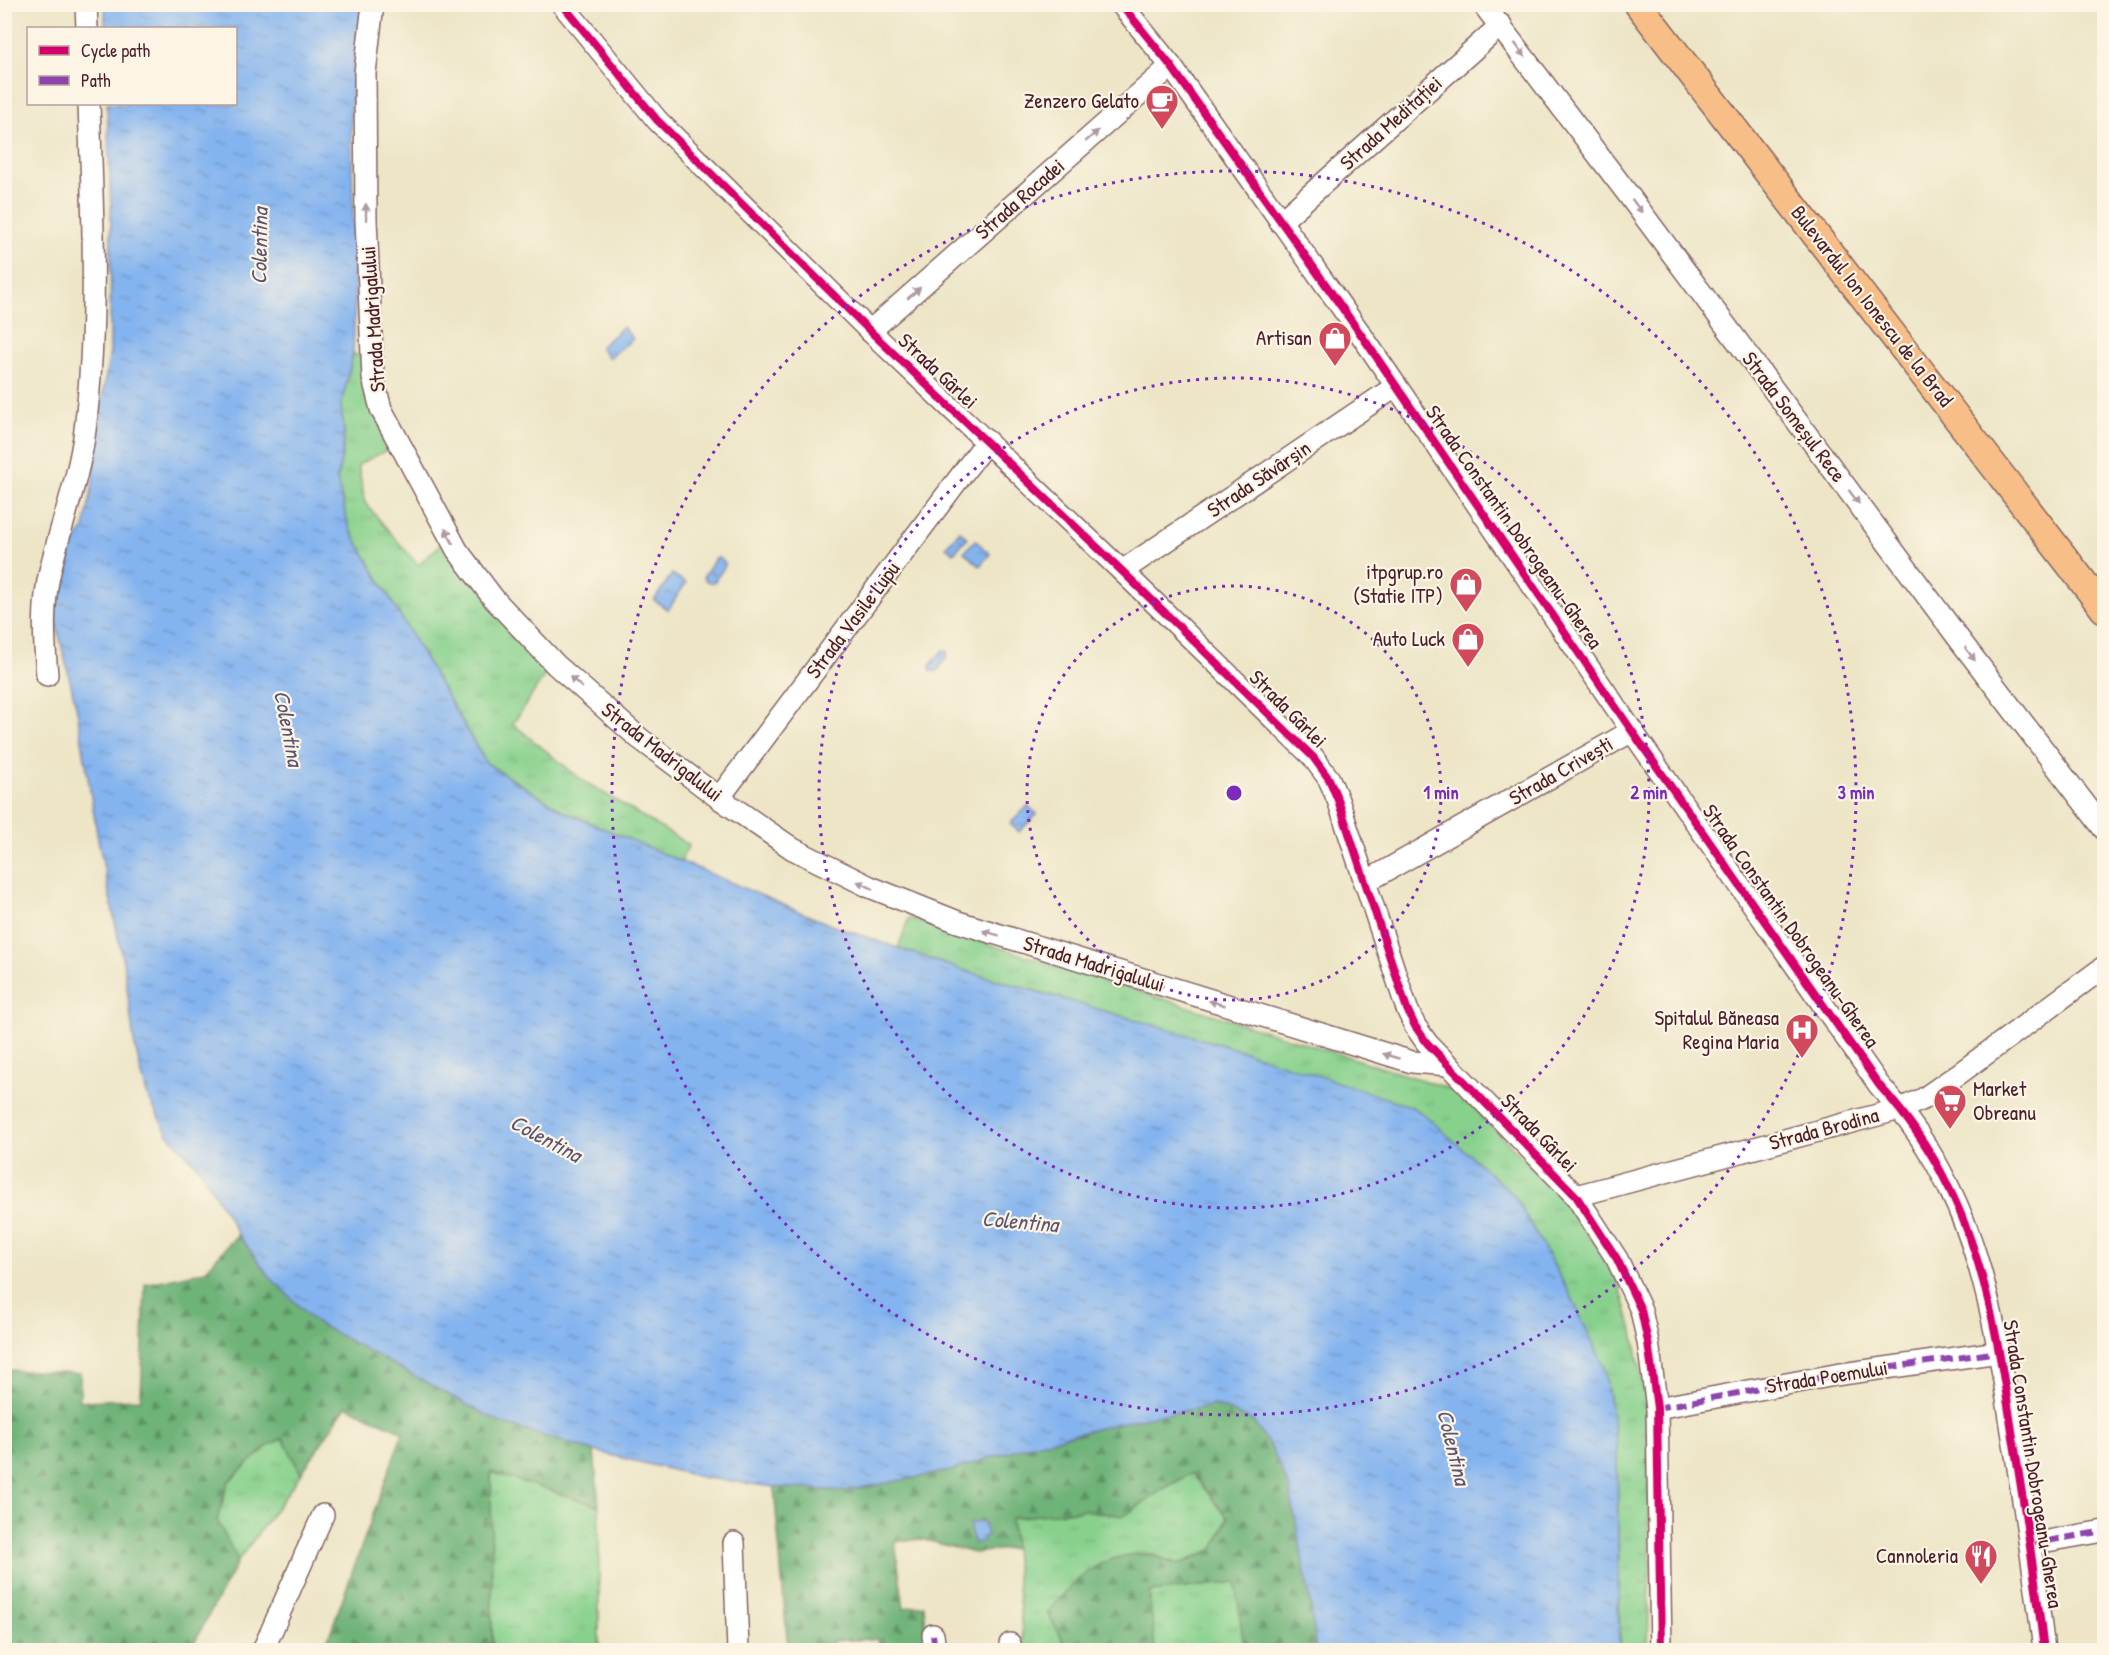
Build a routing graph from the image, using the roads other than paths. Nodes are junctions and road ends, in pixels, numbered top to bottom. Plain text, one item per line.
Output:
1 (86, 4) edge
2 (373, 4) edge
3 (562, 4) edge
4 (1121, 4) edge
5 (1484, 4) edge
6 (1638, 4) edge
7 (1501, 25) junction
8 (87, 27) edge
9 (1171, 66) junction
10 (89, 105) edge
11 (1280, 222) junction
12 (870, 331) junction
13 (1395, 387) junction
14 (987, 441) junction
15 (1122, 571) junction
16 (2104, 609) edge
17 (47, 675) dead end
18 (1632, 730) junction
19 (720, 798) junction
20 (2104, 829) edge
21 (1364, 883) junction
22 (2104, 967) edge
23 (1449, 1065) junction
24 (1900, 1109) junction
25 (1576, 1196) junction
26 (1999, 1352) junction
27 (1657, 1407) junction
28 (323, 1515) dead end
29 (2104, 1531) edge
30 (734, 1543) dead end
31 (2030, 1544) junction
32 (263, 1650) edge
33 (738, 1650) edge
34 (1661, 1650) edge
35 (2044, 1650) edge

1 - 8 street
19 -> 2 street, Strada Madrigalului
3 - 12 street, Strada Gârlei
4 - 9 street, Strada Constantin Dobrogeanu-Gherea
5 - 7 street, Strada Someșul Rece
6 - 16 main road, Bulevardul Ion Ionescu de la Brad
7 - 11 street, Strada Meditației
7 -> 20 street, Strada Someșul Rece
9 - 11 street, Strada Constantin Dobrogeanu-Gherea
12 -> 9 street, Strada Rocadei
10 - 17 street
11 - 13 street, Strada Constantin Dobrogeanu-Gherea
12 - 14 street, Strada Gârlei
13 - 15 street, Strada Săvârșin
13 - 18 street, Strada Constantin Dobrogeanu-Gherea
14 - 15 street, Strada Gârlei
14 - 19 street, Strada Vasile Lupu
15 - 21 street, Strada Gârlei
18 - 21 street, Strada Crivești
18 - 24 street, Strada Constantin Dobrogeanu-Gherea
23 -> 19 street, Strada Madrigalului
21 - 23 street, Strada Gârlei
22 - 24 street, Strada Brodina
23 - 25 street, Strada Gârlei
24 - 25 street, Strada Brodina
24 - 26 street, Strada Constantin Dobrogeanu-Gherea
25 - 27 street, Strada Gârlei
26 - 27 street, Strada Poemului
26 - 31 street, Strada Constantin Dobrogeanu-Gherea
27 - 34 street, Strada Gârlei
28 - 32 street
29 - 31 street
30 - 33 street
31 - 35 street, Strada Constantin Dobrogeanu-Gherea

